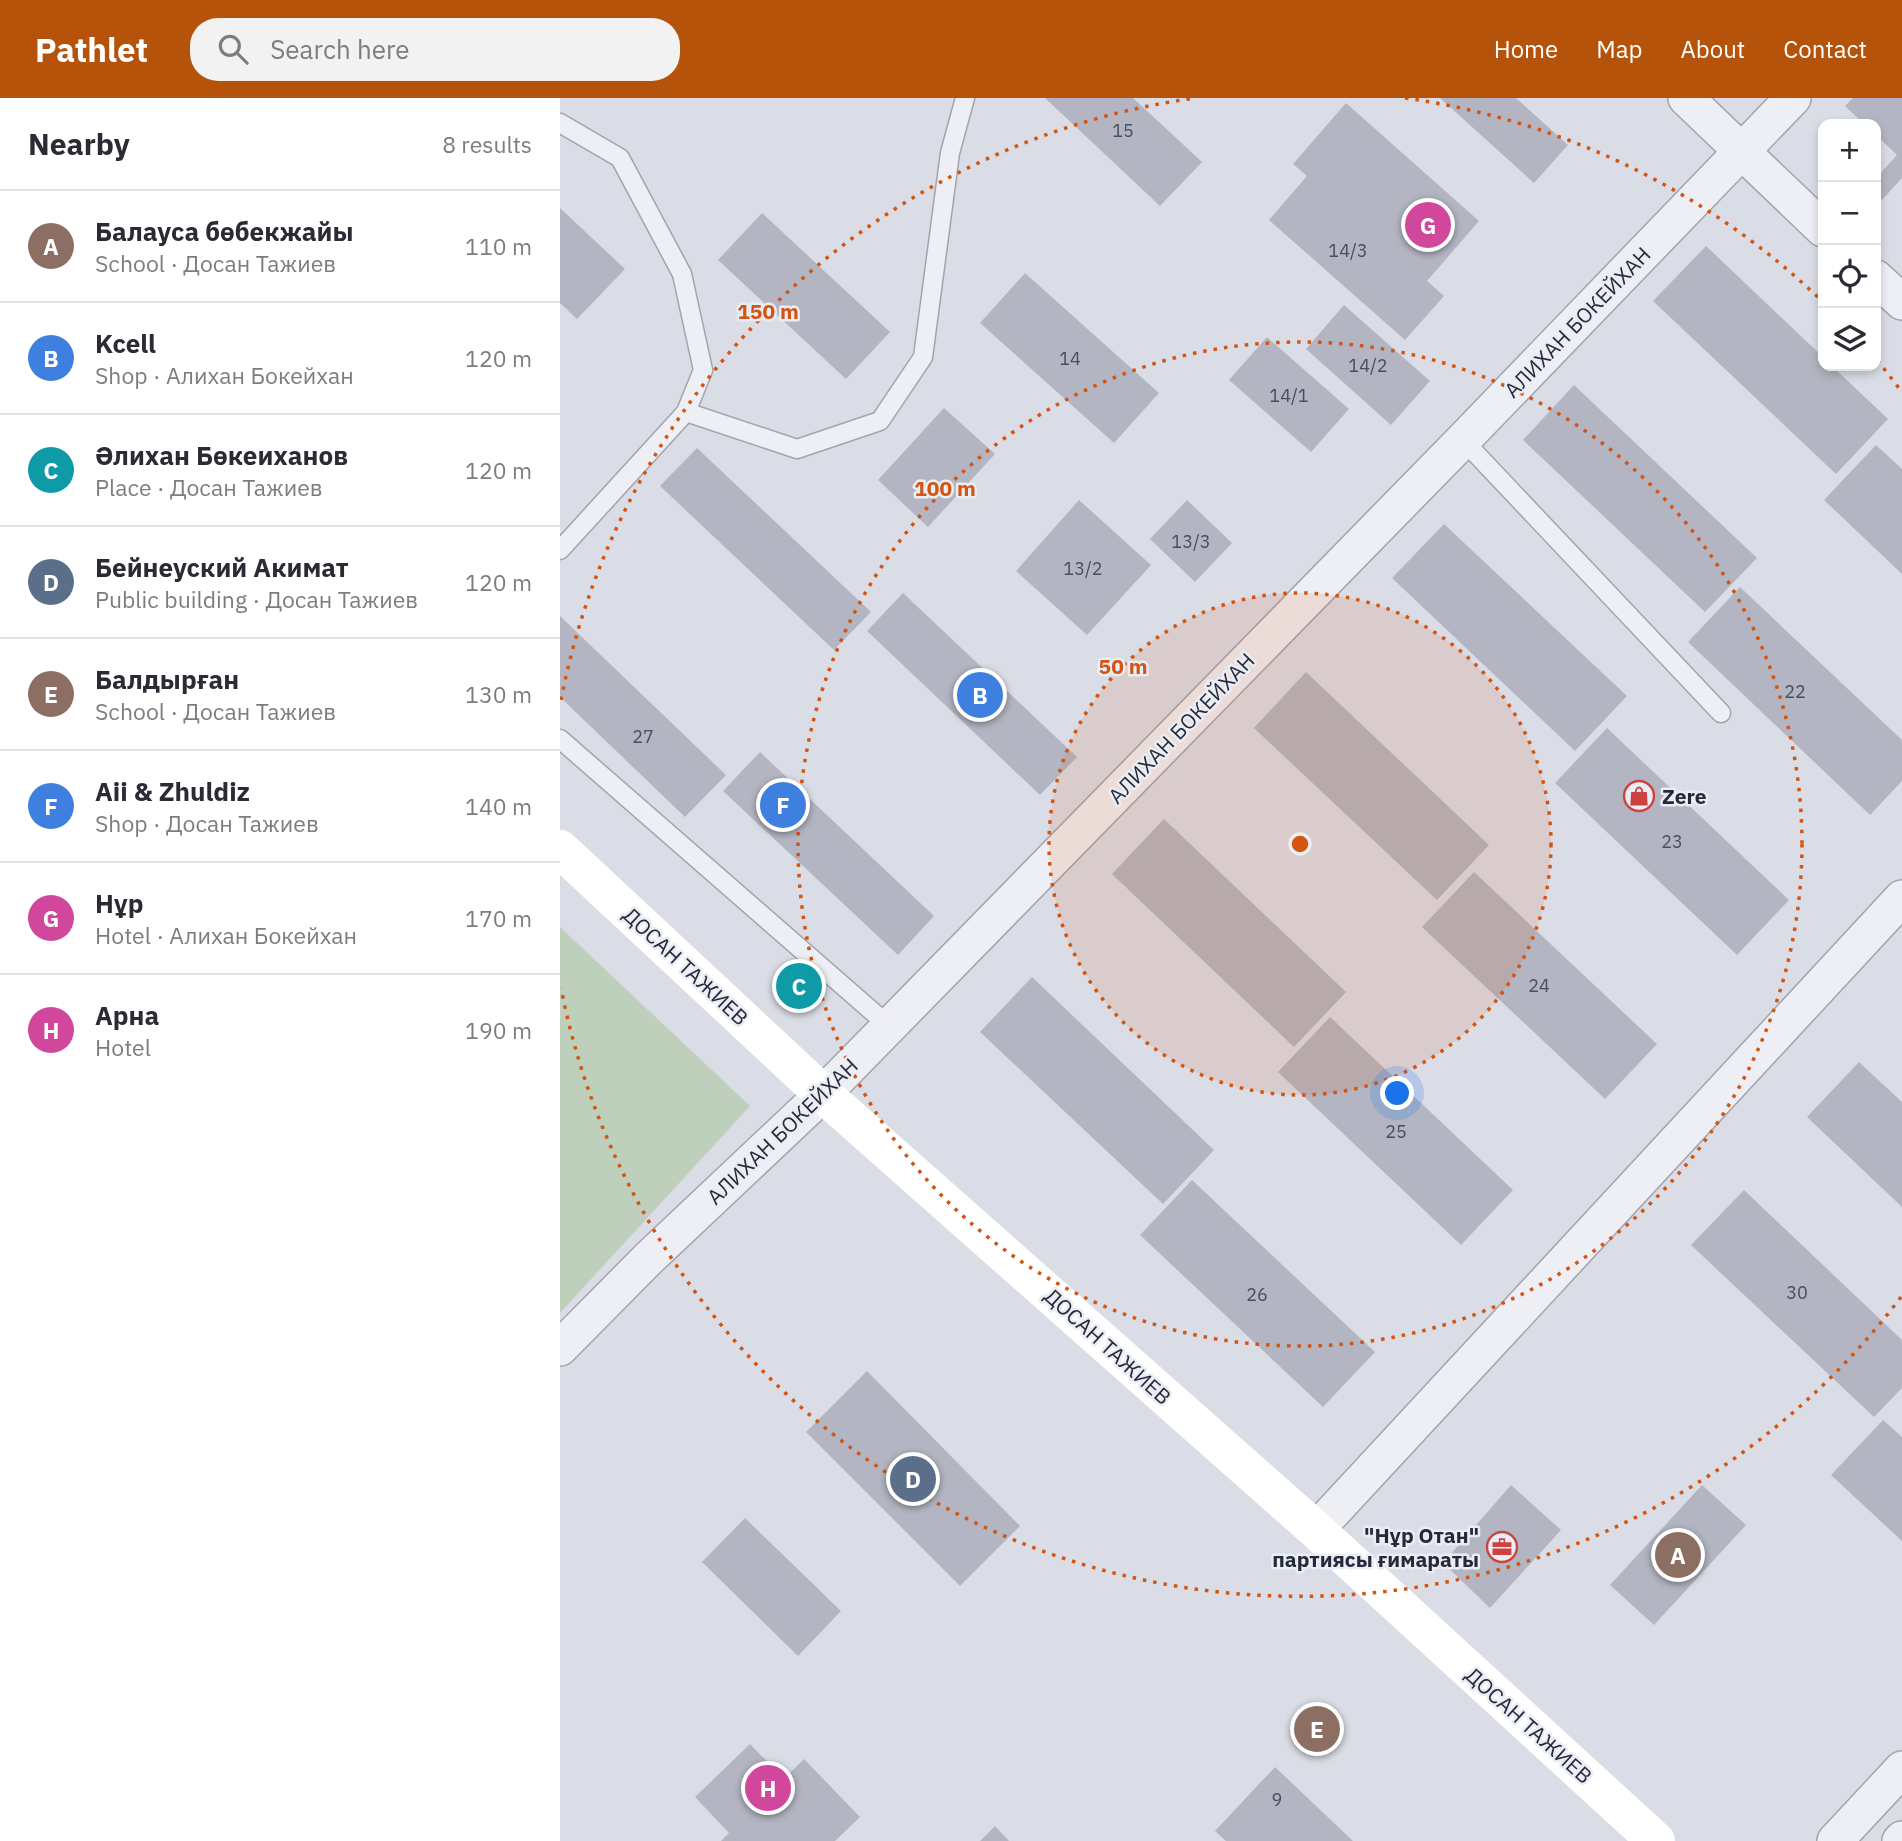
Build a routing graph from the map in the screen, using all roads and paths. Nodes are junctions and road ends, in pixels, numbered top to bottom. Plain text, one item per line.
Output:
1 (965, 98) edge
2 (1686, 98) edge
3 (1793, 98) edge
4 (560, 123) edge
5 (1741, 152) junction
6 (1818, 224) edge
7 (1881, 283) edge
8 (1902, 302) edge
9 (686, 412) junction
10 (1463, 440) junction
11 (560, 550) edge
12 (1721, 713) dead end
13 (560, 739) edge
14 (560, 849) edge
15 (1902, 898) edge
16 (889, 1026) junction
17 (823, 1094) junction
18 (560, 1348) edge
19 (1316, 1530) junction
20 (1902, 1769) edge
21 (1656, 1841) edge
22 (1835, 1841) edge

1 - 9 lane
2 - 5 street
3 - 5 street, АЛИХАН БОКЕЙХАН
4 - 9 lane
5 - 6 street
5 - 10 street, АЛИХАН БОКЕЙХАН
7 - 8 street
9 - 11 lane
10 - 12 lane
10 - 16 street, АЛИХАН БОКЕЙХАН
13 - 16 lane
14 - 17 street, ДОСАН ТАЖИЕВ
15 - 19 street
16 - 17 street, АЛИХАН БОКЕЙХАН
17 - 18 street, АЛИХАН БОКЕЙХАН
17 - 19 street, ДОСАН ТАЖИЕВ
19 - 21 street, ДОСАН ТАЖИЕВ
20 - 22 street

